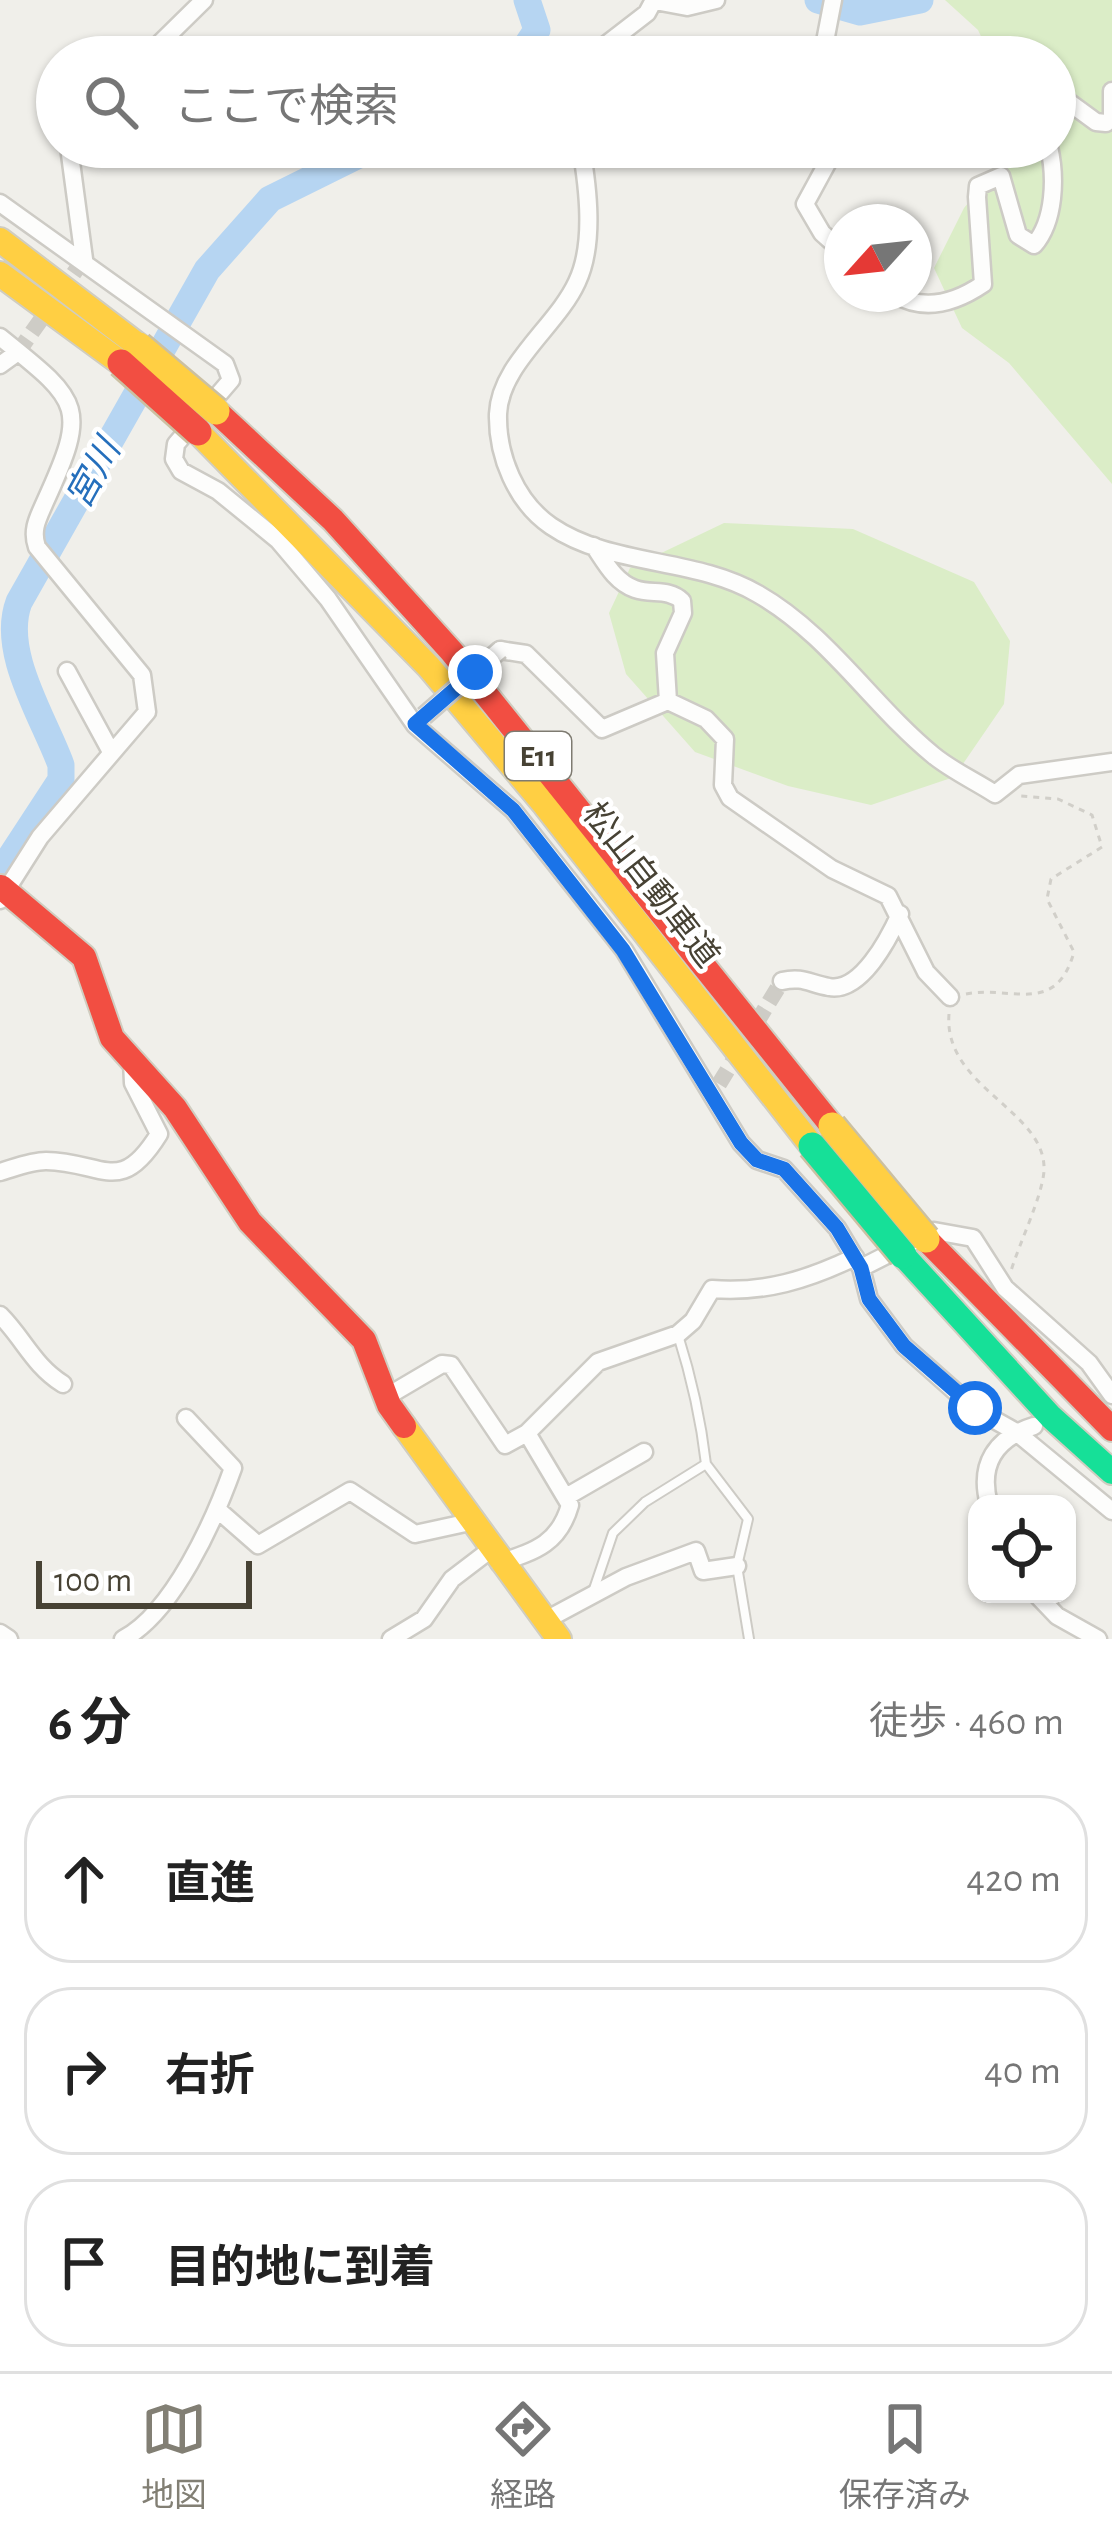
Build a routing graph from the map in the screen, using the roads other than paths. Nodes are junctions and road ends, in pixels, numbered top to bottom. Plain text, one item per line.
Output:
1 (204, 0) edge
2 (716, 0) edge
3 (833, 0) edge
4 (654, 1) edge
5 (167, 36) edge
6 (614, 36) edge
7 (825, 36) edge
8 (1112, 91) edge
9 (1076, 107) edge
10 (72, 168) edge
11 (582, 168) edge
12 (825, 168) edge
13 (1050, 168) edge
14 (0, 203) edge
15 (824, 235) edge
16 (0, 240) edge
17 (84, 259) junction
18 (0, 274) edge
19 (932, 305) edge
20 (0, 337) edge
21 (18, 352) junction
22 (130, 354) junction
23 (0, 365) edge
24 (594, 546) junction
25 (67, 671) dead end
26 (668, 701) junction
27 (420, 720) junction
28 (110, 750) junction
29 (1112, 762) edge
30 (2, 891) edge
31 (900, 914) junction
32 (782, 981) dead end
33 (950, 997) road end
34 (132, 1060) junction
35 (0, 1172) edge
36 (915, 1247) junction
37 (858, 1262) junction
38 (0, 1315) edge
39 (678, 1334) junction
40 (1089, 1363) junction
41 (1076, 1383) dead end
42 (63, 1384) dead end
43 (1112, 1395) edge
44 (386, 1397) junction
45 (186, 1418) dead end
46 (1025, 1429) junction
47 (1112, 1429) edge
48 (526, 1432) junction
49 (644, 1452) dead end
50 (706, 1464) junction
51 (1112, 1472) edge
52 (988, 1495) edge
53 (566, 1497) junction
54 (218, 1510) junction
55 (1112, 1511) edge
56 (470, 1522) junction
57 (494, 1556) junction
58 (737, 1566) junction
59 (591, 1596) junction
60 (1045, 1603) edge
61 (552, 1630) edge
62 (0, 1633) edge
63 (9, 1639) edge
64 (123, 1639) edge
65 (391, 1639) edge
66 (748, 1639) edge
67 (1098, 1639) edge

1 - 5 street
2 - 4 street
3 - 7 street
4 - 6 street
8 - 9 street
10 - 17 street
11 - 24 street
12 - 15 street
13 - 19 street
14 - 17 street
16 - 22 main road, 松山自動車道 / E11
17 - 27 street
18 - 22 main road, 松山自動車道 / E11
20 - 21 street
21 - 23 street
21 - 28 street
22 - 36 main road, 松山自動車道 / E11, bridge
24 - 26 street
24 - 29 street
25 - 28 street
26 - 27 street, bridge
26 - 31 street
27 - 37 street
28 - 30 street
30 - 34 main road
31 - 32 street
31 - 33 street
34 - 35 street
34 - 44 main road
36 - 47 main road, 松山自動車道 / E11
36 - 51 main road, 松山自動車道 / E11
37 - 39 street
37 - 40 street
37 - 46 street
38 - 42 street
39 - 48 street
39 - 50 lane
40 - 41 street
40 - 43 street
44 - 48 street
44 - 56 main road
45 - 54 street
46 - 52 street
46 - 55 street
48 - 53 street
49 - 53 street
50 - 58 lane
50 - 59 lane
53 - 57 street
54 - 56 street
54 - 64 street
56 - 57 main road
57 - 61 main road
57 - 65 street
58 - 59 street
58 - 66 lane
59 - 61 street
60 - 67 street
62 - 63 street

